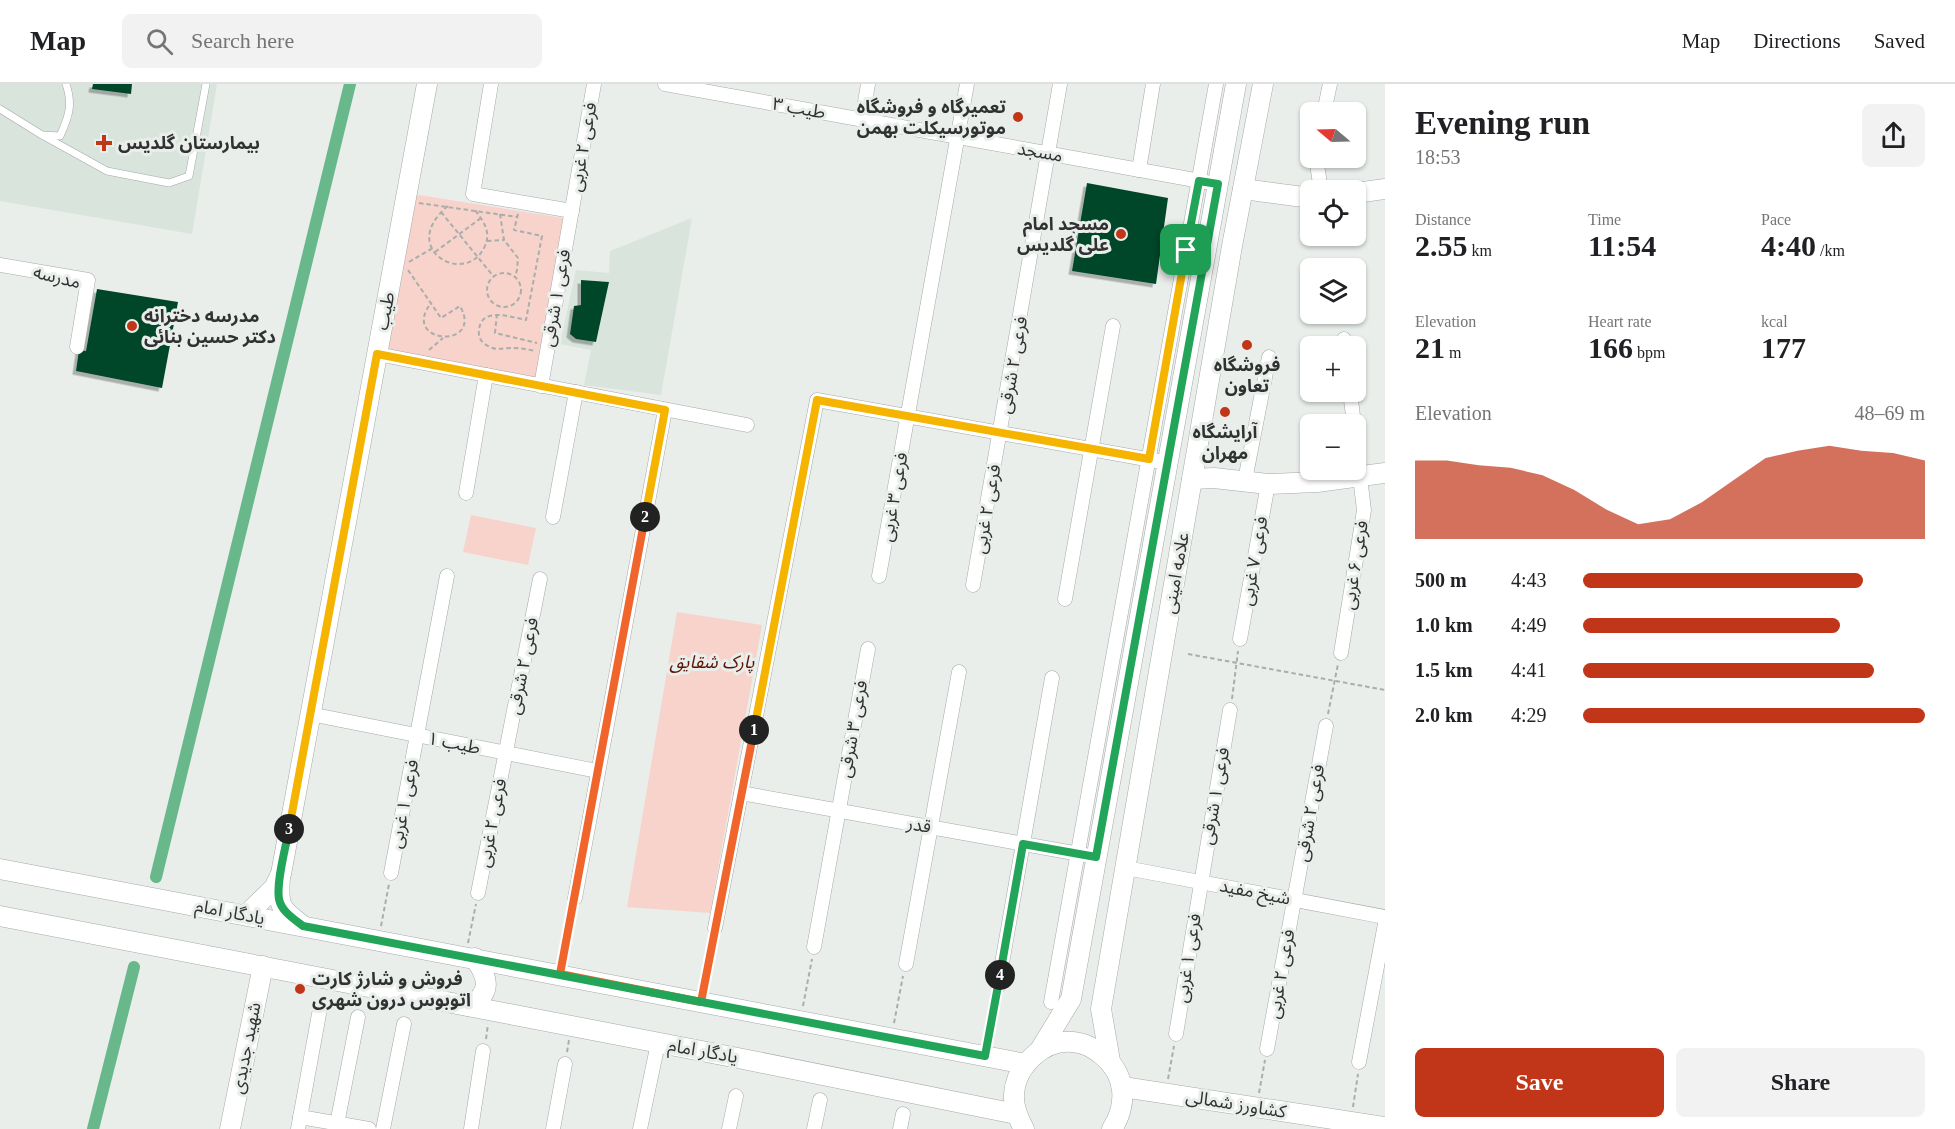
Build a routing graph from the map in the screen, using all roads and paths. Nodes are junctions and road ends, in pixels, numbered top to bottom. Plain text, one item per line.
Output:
1 (66, 84) edge
2 (206, 84) edge
3 (427, 84) edge
4 (491, 84) edge
5 (594, 84) edge
6 (665, 84) edge
7 (868, 84) edge
8 (967, 84) edge
9 (1060, 84) edge
10 (1153, 84) edge
11 (1216, 84) edge
12 (1236, 84) edge
13 (1263, 84) edge
14 (1330, 84) edge
15 (690, 86) edge
16 (1326, 102) edge
17 (0, 109) edge
18 (862, 120) junction
19 (42, 135) junction
20 (957, 137) junction
21 (1048, 153) junction
22 (1138, 170) junction
23 (1208, 182) junction
24 (1243, 189) junction
25 (1385, 189) edge
26 (1366, 192) edge
27 (1300, 196) edge
28 (416, 203) dead end
29 (448, 206) junction
30 (475, 210) junction
31 (572, 211) junction
32 (441, 212) junction
33 (500, 214) junction
34 (481, 218) junction
35 (458, 234) junction
36 (504, 240) junction
37 (487, 241) junction
38 (433, 250) junction
39 (407, 255) dead end
40 (477, 257) junction
41 (0, 265) edge
42 (405, 265) junction
43 (403, 275) dead end
44 (494, 277) junction
45 (515, 277) junction
46 (431, 303) junction
47 (497, 314) junction
48 (1113, 326) dead end
49 (443, 338) junction
50 (77, 347) dead end
51 (427, 352) dead end
52 (538, 352) junction
53 (377, 354) junction
54 (1269, 357) dead end
55 (537, 358) dead end
56 (486, 375) junction
57 (541, 386) junction
58 (576, 392) junction
59 (665, 410) junction
60 (909, 417) junction
61 (747, 426) dead end
62 (1000, 433) junction
63 (1093, 449) junction
64 (1158, 461) junction
65 (1385, 473) edge
66 (1366, 476) edge
67 (1192, 479) junction
68 (1245, 480) junction
69 (1334, 480) edge
70 (1360, 480) edge
71 (1268, 483) junction
72 (466, 493) dead end
73 (553, 517) dead end
74 (447, 576) dead end
75 (879, 576) dead end
76 (540, 579) dead end
77 (973, 585) dead end
78 (1065, 598) dead end
79 (1240, 639) joint
80 (868, 649) dead end
81 (1341, 653) joint
82 (1188, 654) dead end
83 (1236, 663) junction
84 (959, 672) dead end
85 (1052, 678) dead end
86 (1334, 681) junction
87 (1385, 690) edge
88 (1230, 710) joint
89 (310, 714) junction
90 (1326, 726) joint
91 (417, 735) junction
92 (1116, 751) junction
93 (506, 753) junction
94 (1144, 757) junction
95 (597, 771) junction
96 (741, 793) junction
97 (839, 810) junction
98 (931, 827) junction
99 (1023, 844) junction
100 (1087, 855) junction
101 (1125, 868) junction
102 (0, 869) edge
103 (392, 873) joint
104 (281, 874) junction
105 (1200, 882) junction
106 (478, 893) joint
107 (574, 898) joint
108 (1294, 900) junction
109 (246, 915) junction
110 (0, 916) edge
111 (1385, 917) edge
112 (1385, 924) edge
113 (303, 926) junction
114 (715, 928) joint
115 (379, 940) junction
116 (814, 947) joint
117 (470, 957) junction
118 (906, 964) joint
119 (263, 966) junction
120 (560, 974) junction
121 (998, 986) joint
122 (701, 1002) junction
123 (1051, 1002) dead end
124 (469, 1006) junction
125 (491, 1010) junction
126 (319, 1014) dead end
127 (358, 1017) dead end
128 (800, 1021) junction
129 (404, 1024) dead end
130 (571, 1025) junction
131 (1176, 1034) joint
132 (891, 1038) junction
133 (658, 1043) junction
134 (1267, 1049) joint
135 (1040, 1050) junction
136 (483, 1051) joint
137 (985, 1056) junction
138 (1110, 1061) junction
139 (1359, 1062) joint
140 (565, 1064) joint
141 (1026, 1064) junction
142 (1123, 1087) junction
143 (1166, 1094) junction
144 (736, 1096) dead end
145 (820, 1100) dead end
146 (1256, 1107) junction
147 (903, 1114) dead end
148 (1352, 1122) junction
149 (299, 1123) edge
150 (1021, 1124) edge
151 (337, 1126) edge
152 (1385, 1127) edge
153 (230, 1129) edge
154 (369, 1129) edge
155 (383, 1129) edge
156 (471, 1129) edge
157 (553, 1129) edge
158 (640, 1129) edge
159 (729, 1129) edge
160 (814, 1129) edge
161 (900, 1129) edge
162 (1112, 1129) edge

1 - 19 lane
2 - 19 lane
3 - 53 main road, طیب
4 - 31 street
5 - 31 street, فرعی ۲ غربی
6 - 15 street, طیب ۳
7 - 18 street
8 - 20 street
9 - 21 street
10 - 22 street
11 - 23 street
12 - 23 main road, علامه امینی
13 - 24 main road, علامه امینی
14 - 16 street
15 - 18 street, طیب ۳
17 - 19 lane
18 - 20 street, مسجد
20 - 21 street, مسجد
20 - 60 street
21 - 22 street, مسجد
21 - 62 street, فرعی ۲ شرقی
22 - 23 street, مسجد
23 - 64 main road, علامه امینی
24 - 27 main road
24 - 67 main road, علامه امینی
25 - 26 main road
28 - 29 path
29 - 30 path
29 - 32 path
30 - 33 path
30 - 34 path
31 - 57 street, فرعی ۱ شرقی
32 - 35 path
32 - 38 path
33 - 36 path
33 - 47 path
34 - 35 path
34 - 37 path
35 - 38 path
35 - 40 path
36 - 37 path
36 - 45 path
37 - 40 path
38 - 40 path
38 - 42 path
39 - 42 path
40 - 44 path
41 - 50 street, مدرسه
42 - 43 path
42 - 46 path
44 - 45 path
44 - 45 path
46 - 49 path
46 - 49 path
47 - 52 path
47 - 52 path
48 - 63 street
49 - 51 path
52 - 55 path
53 - 56 street
53 - 89 main road, طیب
54 - 68 street
56 - 57 street
56 - 72 street
57 - 58 street
58 - 59 street
58 - 73 street
59 - 61 street
59 - 95 street
60 - 62 street
60 - 75 street, فرعی ۳ غربی
60 - 96 street
62 - 63 street
62 - 77 street, فرعی ۲ غربی
63 - 64 street
63 - 78 street
64 - 92 main road, علامه امینی
64 - 100 street
65 - 66 main road
67 - 68 main road
67 - 94 main road, علامه امینی
68 - 71 main road
69 - 71 main road
70 - 81 street, فرعی ۶ غربی
71 - 79 street, فرعی ۷ غربی
74 - 91 street
76 - 93 street, فرعی ۲ شرقی
79 - 83 path
80 - 97 street, فرعی ۳ شرقی
81 - 86 path
82 - 83 path
83 - 86 path
83 - 88 path
84 - 98 street
85 - 99 street
86 - 87 path
86 - 90 path
88 - 105 street, فرعی ۱ شرقی
89 - 91 street, طیب ۱
89 - 104 main road, طیب
90 - 108 street, فرعی ۲ شرقی
91 - 93 street, طیب ۱
91 - 103 street, فرعی ۱ غربی
92 - 94 main road
92 - 100 main road, علامه امینی
93 - 95 street, طیب ۱
93 - 106 street, فرعی ۲ غربی
94 - 101 main road, علامه امینی
95 - 107 street
96 - 97 street, قدر
96 - 114 street
97 - 98 street, قدر
97 - 116 street
98 - 99 street, قدر
98 - 118 street
99 - 100 street, قدر
99 - 121 street
100 - 123 street
100 - 135 main road, علامه امینی
101 - 105 street, شیخ مفید
101 - 138 main road, علامه امینی
102 - 109 main road, یادگار امام
103 - 115 path
104 - 109 main road, طیب
104 - 113 main road
105 - 108 street, شیخ مفید
105 - 131 street, فرعی ۱ غربی
106 - 117 path
107 - 120 path
108 - 111 street, شیخ مفید
108 - 134 street, فرعی ۲ غربی
109 - 113 main road, یادگار امام
110 - 119 main road, یادگار امام
112 - 139 street
113 - 115 main road, یادگار امام
114 - 122 path
115 - 117 main road, یادگار امام
116 - 128 path
117 - 120 main road, یادگار امام
117 - 124 main road
118 - 132 path
119 - 124 main road, یادگار امام
119 - 153 main road, شهید جدیدی
120 - 122 main road, یادگار امام
121 - 137 path
122 - 128 main road, یادگار امام
124 - 125 main road, یادگار امام
125 - 130 main road, یادگار امام
125 - 136 path
126 - 149 street
127 - 151 street
128 - 132 main road, یادگار امام
129 - 155 street
130 - 133 main road, یادگار امام
130 - 140 path
131 - 143 path
132 - 137 main road, یادگار امام
133 - 150 main road, یادگار امام
133 - 158 street
134 - 146 path
135 - 138 main road
135 - 141 main road, علامه امینی
136 - 156 street
137 - 141 main road, یادگار امام
138 - 142 main road
139 - 148 path
140 - 157 street
141 - 150 main road
142 - 143 main road, کشاورز شمالی
142 - 162 main road
143 - 146 main road, کشاورز شمالی
144 - 159 street
145 - 160 street
146 - 148 main road, کشاورز شمالی
147 - 161 street
148 - 152 main road, کشاورز شمالی
149 - 151 street
151 - 154 street

